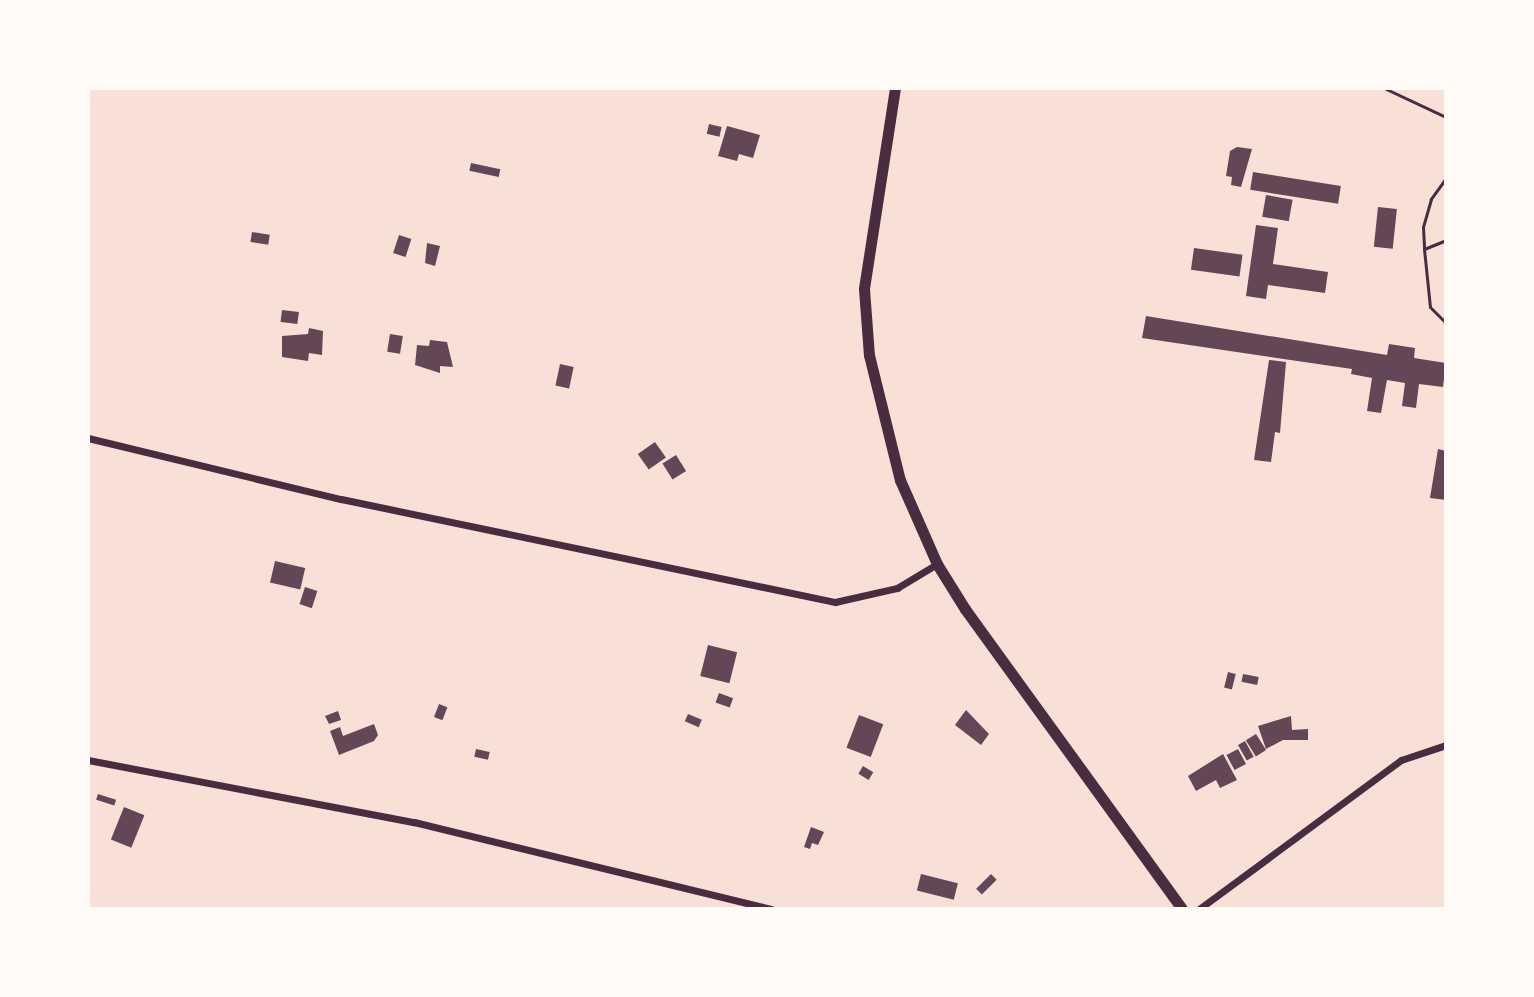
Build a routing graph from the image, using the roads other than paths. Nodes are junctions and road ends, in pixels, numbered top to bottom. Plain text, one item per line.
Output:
1 (895, 88) edge
2 (1384, 88) edge
3 (1446, 117) edge
4 (1446, 178) edge
5 (1446, 240) edge
6 (1424, 249) junction
7 (1446, 323) edge
8 (88, 438) edge
9 (937, 564) junction
10 (1446, 745) edge
11 (88, 760) edge
12 (772, 909) edge
13 (1182, 909) edge
14 (1199, 909) edge

1 - 9 highway
2 - 3 lane
4 - 6 lane
5 - 6 lane
6 - 7 lane
8 - 9 street
9 - 13 highway
10 - 14 street
11 - 12 street

